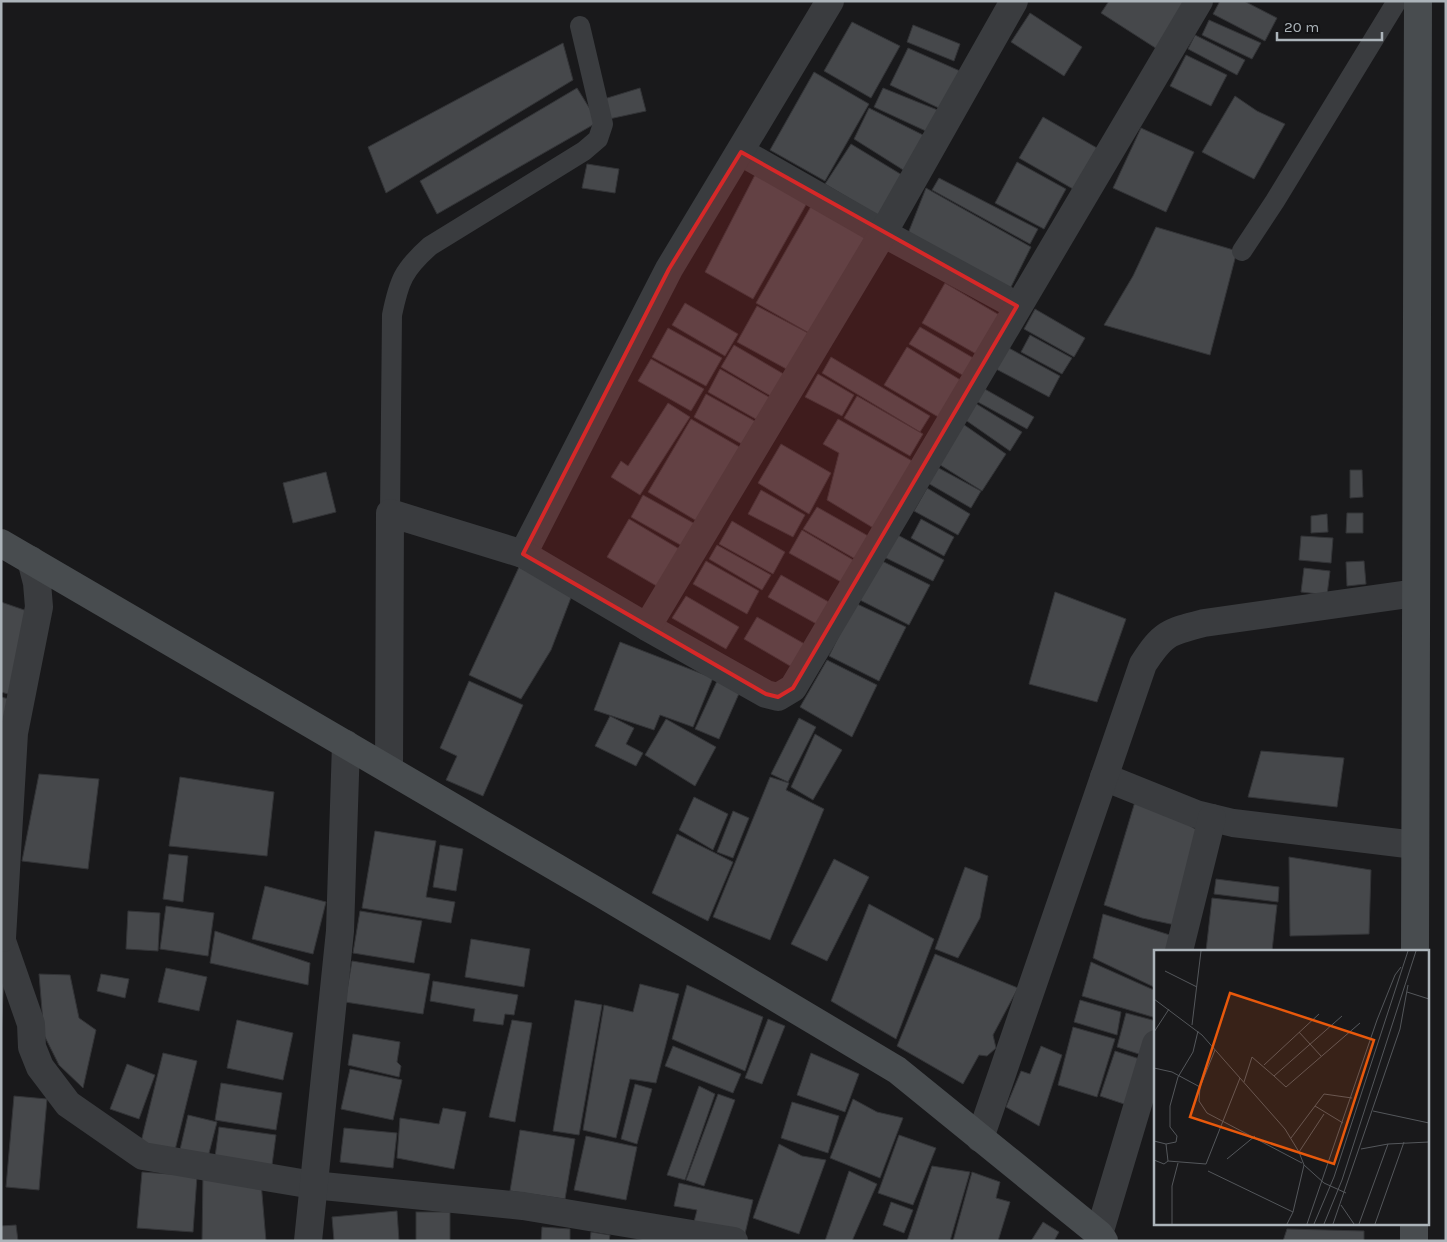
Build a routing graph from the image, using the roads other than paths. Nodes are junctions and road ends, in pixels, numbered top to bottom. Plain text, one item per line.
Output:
1 (830, 1) edge
2 (1014, 1) edge
3 (1199, 1) edge
4 (1397, 1) edge
5 (1418, 1) edge
6 (580, 26) dead end
7 (740, 152) junction
8 (883, 234) junction
9 (1242, 250) dead end
10 (1018, 306) junction
11 (390, 513) junction
12 (1, 543) edge
13 (523, 554) junction
14 (31, 560) junction
15 (1416, 593) junction
16 (647, 627) junction
17 (346, 744) junction
18 (389, 769) junction
19 (1104, 777) junction
20 (1212, 818) junction
21 (1415, 845) junction
22 (2, 938) edge
23 (1179, 950) edge
24 (1415, 950) edge
25 (1154, 1051) edge
26 (980, 1138) junction
27 (313, 1184) junction
28 (1414, 1224) edge
29 (647, 1234) edge
30 (1101, 1238) edge
31 (308, 1241) edge
32 (734, 1241) edge
33 (1414, 1241) edge

1 - 7 street
2 - 8 street
3 - 10 street
4 - 9 lane
5 - 15 main road
6 - 11 lane
7 - 8 street
7 - 13 street
8 - 10 street
8 - 16 street
10 - 16 street
11 - 13 street
11 - 18 street
12 - 14 main road
13 - 16 street
14 - 17 main road
14 - 22 street
15 - 19 street
15 - 21 main road
17 - 18 main road
17 - 27 street
18 - 26 main road
19 - 20 street
19 - 26 street
20 - 21 street
20 - 23 street
21 - 24 main road
22 - 27 street
25 - 30 street
26 - 30 main road
27 - 29 street
27 - 31 street
28 - 33 main road
29 - 32 street

